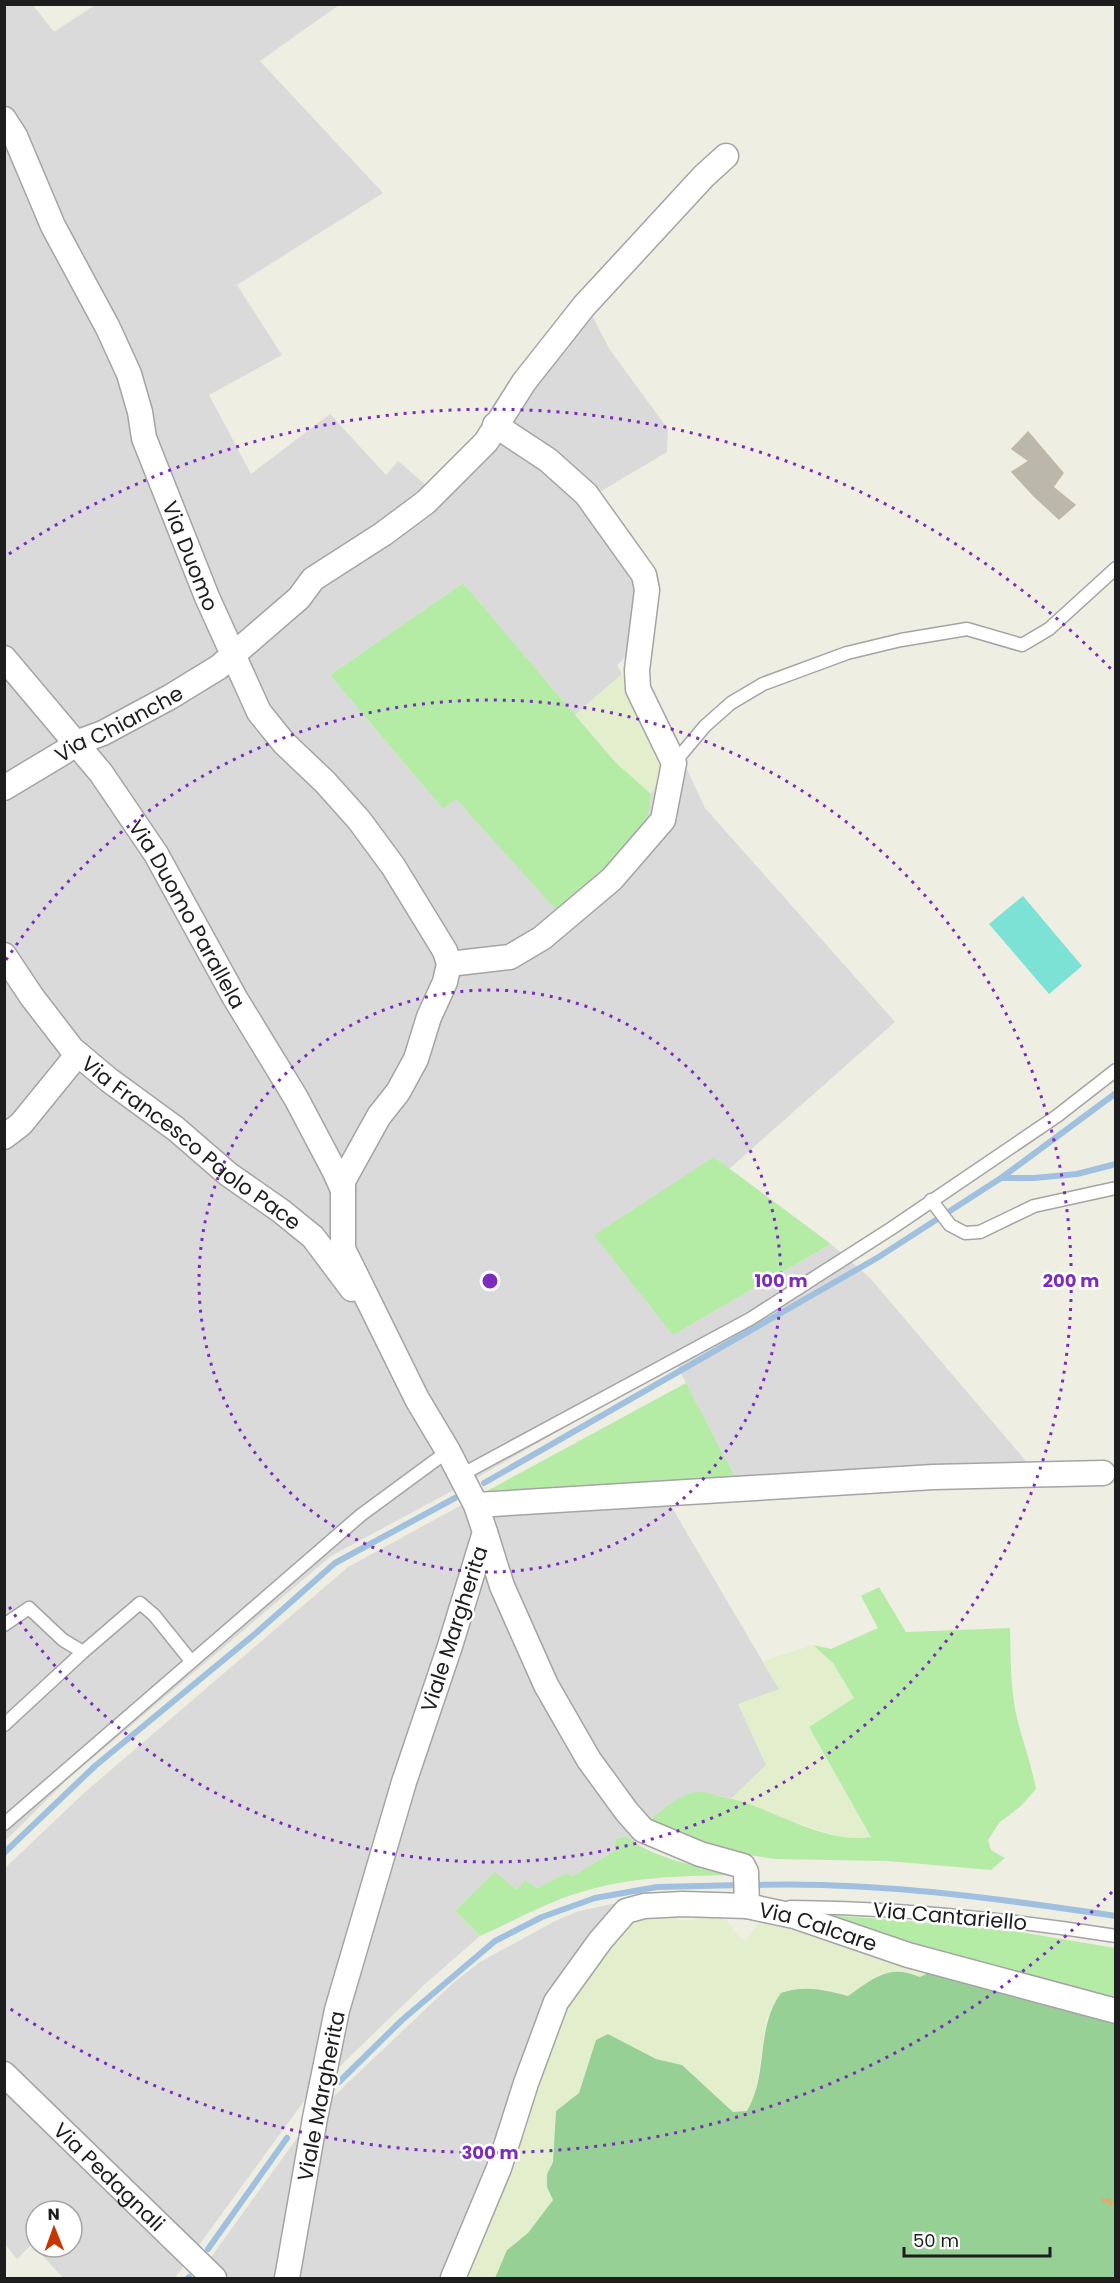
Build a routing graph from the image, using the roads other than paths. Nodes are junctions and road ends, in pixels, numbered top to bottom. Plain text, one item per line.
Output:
1 (4, 119) edge
2 (726, 156) dead end
3 (495, 425) junction
4 (1116, 568) edge
5 (233, 657) junction
6 (4, 658) edge
7 (76, 743) junction
8 (674, 763) junction
9 (4, 788) edge
10 (4, 955) edge
11 (447, 958) junction
12 (78, 1054) junction
13 (1116, 1070) edge
14 (4, 1137) edge
15 (1116, 1188) edge
16 (343, 1190) junction
17 (934, 1204) junction
18 (383, 1329) junction
19 (448, 1451) junction
20 (1103, 1473) dead end
21 (461, 1475) junction
22 (476, 1505) junction
23 (485, 1532) junction
24 (4, 1625) edge
25 (83, 1652) junction
26 (191, 1661) junction
27 (4, 1725) edge
28 (4, 1824) edge
29 (746, 1893) junction
30 (1116, 1936) edge
31 (1116, 2011) edge
32 (8, 2084) edge
33 (214, 2278) edge
34 (287, 2278) edge
35 (453, 2278) edge

1 - 5 street, Via Duomo
2 - 3 street, Via Chianche
3 - 5 street, Via Chianche
3 - 8 street
4 - 8 lane
5 - 7 street, Via Chianche
5 - 11 street, Via Duomo
6 - 7 street, Via Duomo Parallela
7 - 9 street, Via Chianche
7 - 16 street, Via Duomo Parallela
8 - 11 street
10 - 12 street, Via Francesco Paolo Pace
11 - 16 street, Viale Margherita
12 - 14 street
12 - 18 street, Via Francesco Paolo Pace
13 - 17 lane
15 - 17 lane
16 - 18 street, Viale Margherita
17 - 21 lane
18 - 19 street, Viale Margherita
19 - 21 street, Viale Margherita
19 - 26 lane
20 - 22 street
21 - 22 street, Viale Margherita
22 - 23 street, Viale Margherita
23 - 29 street, Via Calcare
23 - 34 street, Viale Margherita
24 - 25 lane
25 - 26 lane
25 - 27 lane
26 - 28 lane
29 - 30 lane, Via Cantariello
29 - 31 street, Via Calcare
29 - 35 street
32 - 33 street, Via Pedagnali

